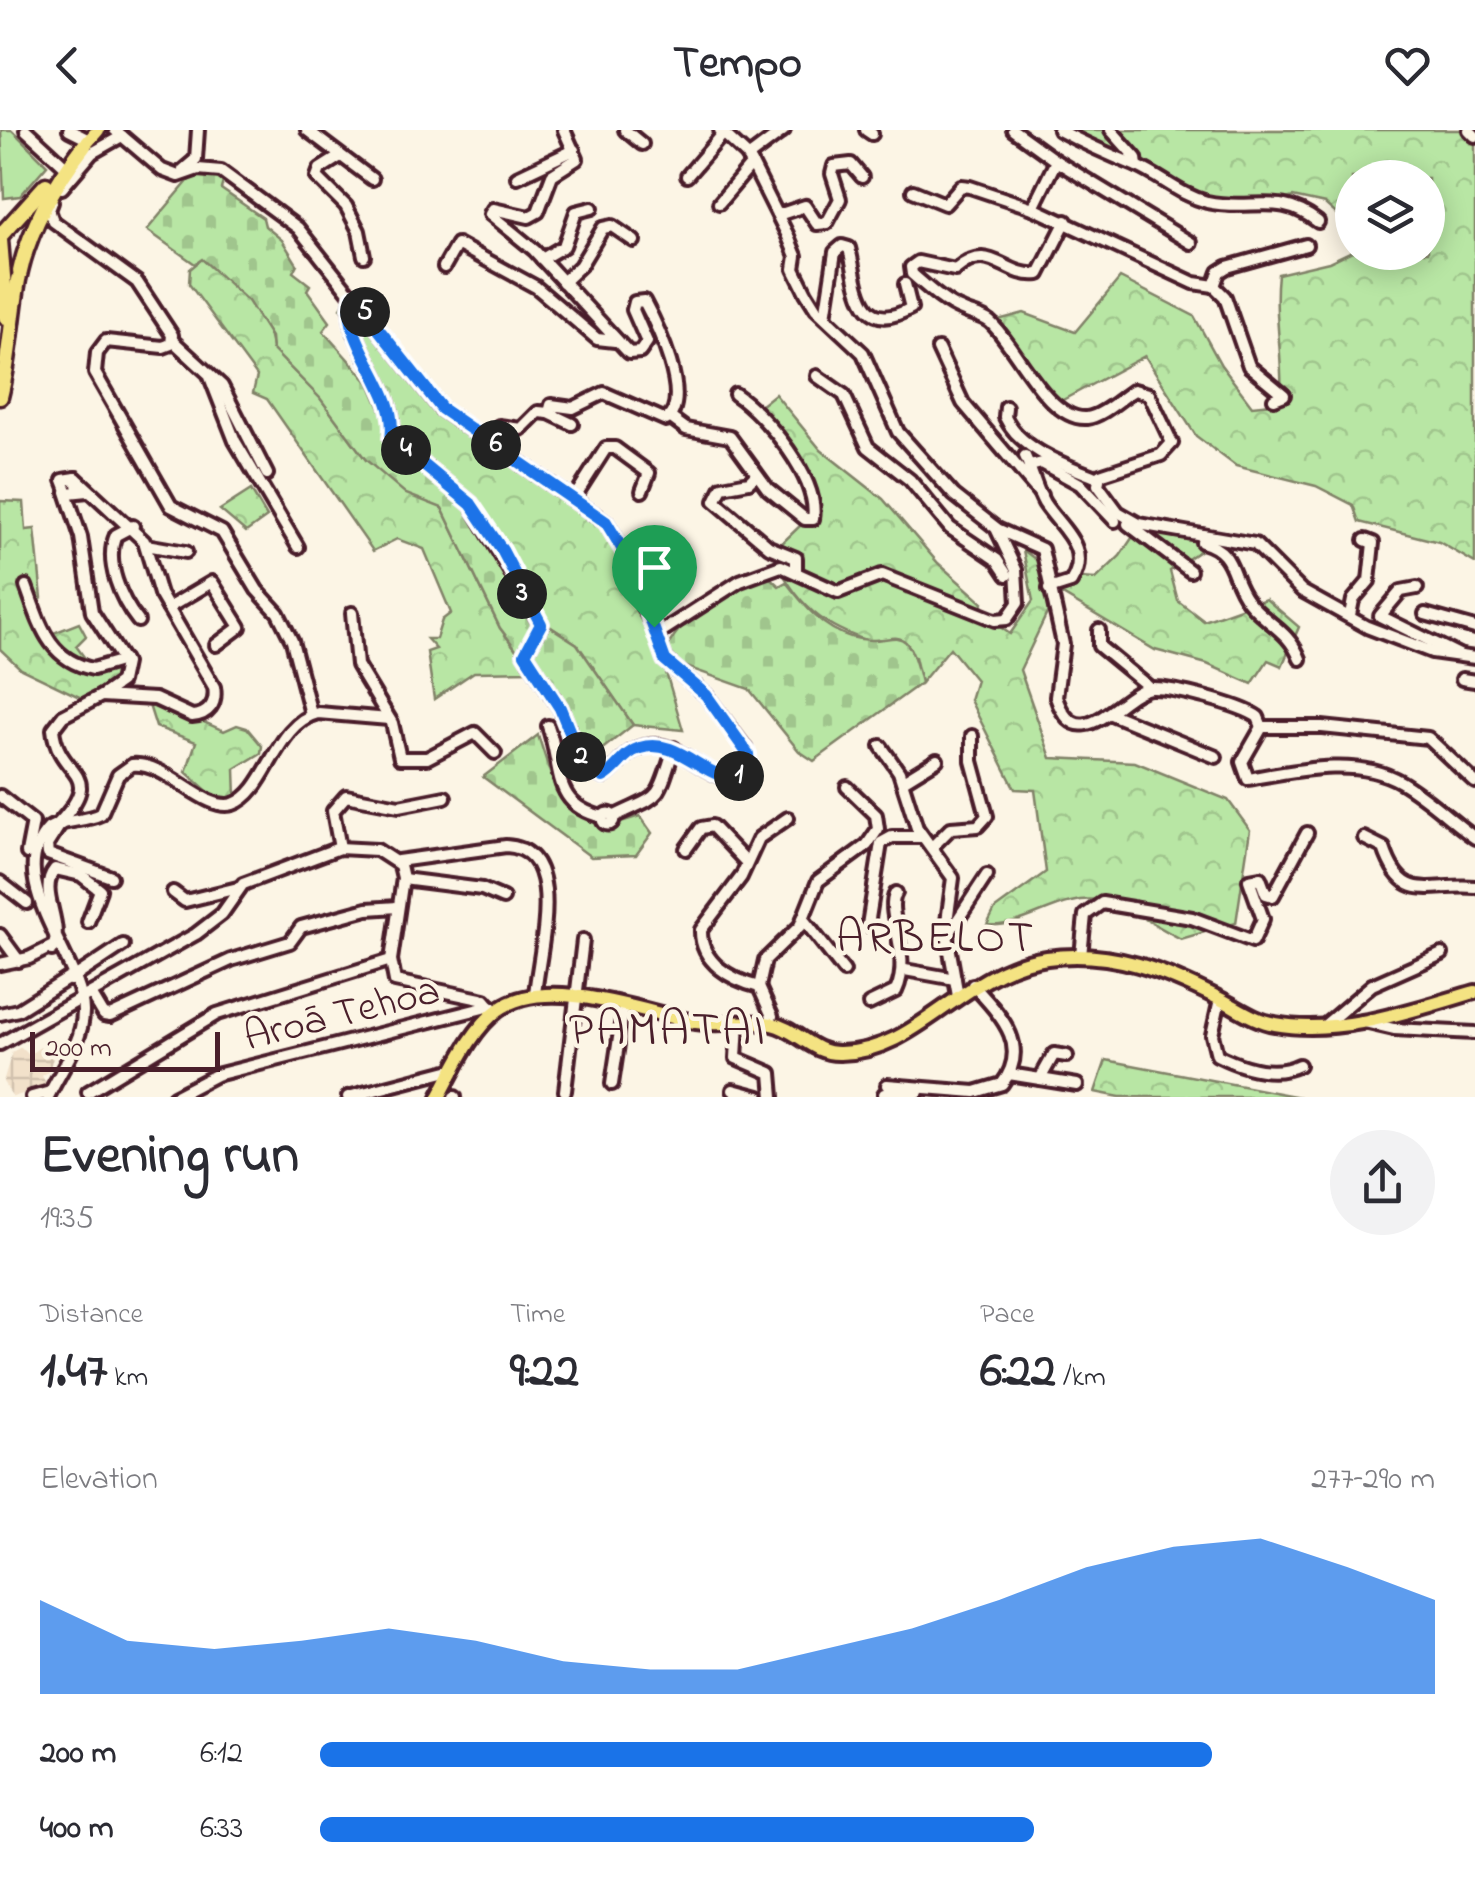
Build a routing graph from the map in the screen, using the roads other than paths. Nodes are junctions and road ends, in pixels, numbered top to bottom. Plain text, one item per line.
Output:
1 (26, 130) edge
2 (69, 130) edge
3 (198, 130) edge
4 (307, 130) edge
5 (564, 130) edge
6 (624, 130) edge
7 (784, 130) edge
8 (1014, 130) edge
9 (1060, 130) edge
10 (1111, 130) edge
11 (1469, 130) edge
12 (722, 132) edge
13 (119, 133) edge
14 (1475, 136) edge
15 (90, 139) edge
16 (642, 144) dead end
17 (574, 150) junction
18 (339, 158) junction
19 (750, 160) junction
20 (1056, 161) junction
21 (65, 166) junction
22 (1137, 166) junction
23 (172, 174) junction
24 (517, 176) dead end
25 (687, 176) dead end
26 (862, 177) dead end
27 (372, 179) dead end
28 (46, 185) joint
29 (913, 192) dead end
30 (719, 202) dead end
31 (592, 208) dead end
32 (1034, 208) junction
33 (778, 214) junction
34 (1066, 222) junction
35 (1318, 222) dead end
36 (0, 239) edge
37 (634, 241) dead end
38 (1191, 243) dead end
39 (1306, 244) dead end
40 (364, 256) dead end
41 (542, 259) junction
42 (444, 267) dead end
43 (563, 282) junction
44 (905, 284) dead end
45 (1214, 286) junction
46 (353, 297) junction
47 (825, 316) junction
48 (172, 340) junction
49 (614, 341) junction
50 (938, 349) dead end
51 (817, 376) dead end
52 (735, 394) dead end
53 (0, 395) edge
54 (1274, 399) dead end
55 (1006, 406) dead end
56 (549, 413) junction
57 (671, 418) junction
58 (572, 424) dead end
59 (499, 426) dead end
60 (756, 475) junction
61 (1098, 478) junction
62 (642, 491) dead end
63 (1041, 494) junction
64 (574, 498) junction
65 (974, 513) junction
66 (1116, 517) junction
67 (132, 526) junction
68 (996, 528) junction
69 (1184, 534) junction
70 (960, 536) junction
71 (1365, 540) dead end
72 (146, 545) junction
73 (298, 547) dead end
74 (186, 552) dead end
75 (1190, 570) dead end
76 (796, 571) junction
77 (1008, 575) dead end
78 (26, 586) dead end
79 (1049, 588) junction
80 (1417, 588) dead end
81 (168, 608) junction
82 (352, 614) dead end
83 (1425, 614) dead end
84 (1350, 615) junction
85 (138, 621) dead end
86 (654, 627) junction
87 (1475, 628) edge
88 (1099, 630) dead end
89 (216, 644) dead end
90 (1461, 657) junction
91 (1475, 658) edge
92 (1300, 659) dead end
93 (124, 660) junction
94 (1462, 679) dead end
95 (1475, 681) edge
96 (1150, 688) junction
97 (101, 696) junction
98 (312, 714) junction
99 (1111, 714) junction
100 (389, 718) junction
101 (548, 726) dead end
102 (1262, 727) junction
103 (972, 736) dead end
104 (880, 746) dead end
105 (674, 748) junction
106 (495, 753) dead end
107 (1216, 758) dead end
108 (937, 760) dead end
109 (903, 781) junction
110 (1475, 782) edge
111 (846, 787) dead end
112 (0, 796) edge
113 (445, 797) dead end
114 (788, 818) dead end
115 (59, 824) junction
116 (1307, 833) dead end
117 (922, 837) junction
118 (1364, 838) dead end
119 (1475, 838) edge
120 (932, 846) junction
121 (340, 848) junction
122 (686, 848) dead end
123 (27, 854) junction
124 (398, 861) junction
125 (746, 862) junction
126 (987, 875) dead end
127 (111, 877) dead end
128 (403, 879) junction
129 (0, 882) edge
130 (1475, 887) edge
131 (239, 888) junction
132 (172, 892) dead end
133 (896, 893) dead end
134 (503, 898) dead end
135 (27, 903) junction
136 (398, 907) junction
137 (803, 919) junction
138 (88, 922) dead end
139 (868, 925) dead end
140 (0, 936) edge
141 (947, 936) junction
142 (583, 940) dead end
143 (124, 945) dead end
144 (51, 949) junction
145 (1442, 954) dead end
146 (1081, 956) junction
147 (391, 960) junction
148 (19, 961) junction
149 (0, 964) edge
150 (905, 970) junction
151 (844, 971) dead end
152 (70, 979) junction
153 (955, 979) junction
154 (974, 985) junction
155 (759, 986) junction
156 (1475, 992) edge
157 (535, 996) junction
158 (958, 996) junction
159 (87, 998) junction
160 (572, 998) junction
161 (1220, 999) junction
162 (869, 1004) dead end
163 (624, 1005) junction
164 (493, 1009) junction
165 (0, 1014) edge
166 (1363, 1021) junction
167 (738, 1023) junction
168 (770, 1024) junction
169 (1325, 1025) junction
170 (1475, 1032) edge
171 (0, 1044) edge
172 (1068, 1056) dead end
173 (561, 1064) dead end
174 (1299, 1065) dead end
175 (455, 1069) junction
176 (1009, 1074) junction
177 (1040, 1079) junction
178 (612, 1084) dead end
179 (1077, 1085) dead end
180 (565, 1090) dead end
181 (733, 1090) dead end
182 (885, 1090) dead end
183 (88, 1092) dead end
184 (49, 1095) edge
185 (32, 1097) edge
186 (178, 1097) edge
187 (348, 1097) edge
188 (439, 1097) edge
189 (758, 1097) edge
190 (773, 1097) edge

1 - 21 street
2 - 15 street
3 - 23 street
4 - 18 street
5 - 17 street
6 - 16 street
7 - 19 street
8 - 20 street
9 - 22 street
10 - 22 street
11 - 14 street
12 - 19 street
12 - 25 street
13 - 23 street
13 - 48 street
15 - 21 main road
15 - 53 highway
17 - 24 street
17 - 41 street
18 - 27 street
18 - 40 street
19 - 30 street
19 - 33 street
20 - 32 street
20 - 38 street
21 - 28 main road
22 - 35 street
23 - 46 street
26 - 33 street
28 - 36 highway
29 - 32 street
31 - 41 street
32 - 34 street
33 - 47 street
34 - 45 street
34 - 61 street
36 - 53 highway, bridge
37 - 43 street
39 - 45 street
41 - 43 street
42 - 49 street
43 - 49 street
44 - 47 street
45 - 54 street
46 - 64 street
46 - 105 street
47 - 65 street
48 - 73 street
48 - 98 street
49 - 57 street
50 - 63 street
51 - 70 street
52 - 60 street
55 - 61 street
56 - 57 street
56 - 58 street
56 - 59 street
57 - 60 street
60 - 76 street
61 - 66 street
62 - 64 street
63 - 66 street
63 - 79 street
64 - 86 street
65 - 68 street
65 - 70 street
66 - 69 street
66 - 75 street
67 - 72 street
67 - 85 street
67 - 93 street
68 - 76 street
68 - 79 street
69 - 84 street
69 - 92 street
70 - 77 street
71 - 84 street
72 - 74 street
72 - 81 street
76 - 86 street
78 - 93 street
79 - 99 street
80 - 90 street
81 - 89 street
81 - 97 street
82 - 100 street
83 - 87 street
84 - 90 street
86 - 105 street
88 - 96 street
90 - 91 street
93 - 97 street
94 - 95 street
96 - 99 street
96 - 102 street
97 - 115 street
98 - 100 street
98 - 115 street
99 - 107 street
100 - 106 street
101 - 105 street
102 - 110 street
102 - 119 street
103 - 120 street
104 - 109 street
108 - 109 street
109 - 117 street
111 - 137 street
112 - 123 street
113 - 121 street
114 - 125 street
115 - 123 street
115 - 127 street
116 - 146 street
117 - 120 street
117 - 139 street
118 - 130 street
120 - 141 street
121 - 124 street
121 - 131 street
122 - 125 street
123 - 135 street
124 - 128 street
124 - 157 street
125 - 155 street
126 - 141 street
128 - 134 street
128 - 136 street
129 - 135 street
131 - 132 street
131 - 159 street
133 - 150 street
135 - 144 street
136 - 147 street
136 - 159 street
137 - 151 street
137 - 155 street
138 - 144 street
140 - 148 street
141 - 153 street
142 - 160 street
143 - 152 street
144 - 148 street
144 - 152 street
145 - 169 street
146 - 154 main road
146 - 161 main road
147 - 164 street
147 - 183 street
148 - 149 street
150 - 153 street
150 - 162 street
152 - 159 street
152 - 165 street
153 - 158 street
154 - 158 main road
154 - 176 street
155 - 168 street
156 - 166 main road
157 - 160 main road
157 - 164 main road
158 - 168 main road
159 - 171 street
159 - 184 street
160 - 163 main road
160 - 173 street
160 - 180 street
161 - 169 main road
161 - 174 street
163 - 167 main road
163 - 178 street
164 - 175 main road
164 - 186 street, Aroā Tehoa
166 - 169 main road
166 - 170 street
167 - 168 main road
167 - 190 street
172 - 177 street
175 - 187 street
175 - 188 main road
176 - 177 street
176 - 182 street
177 - 179 street
181 - 189 street
184 - 185 street

